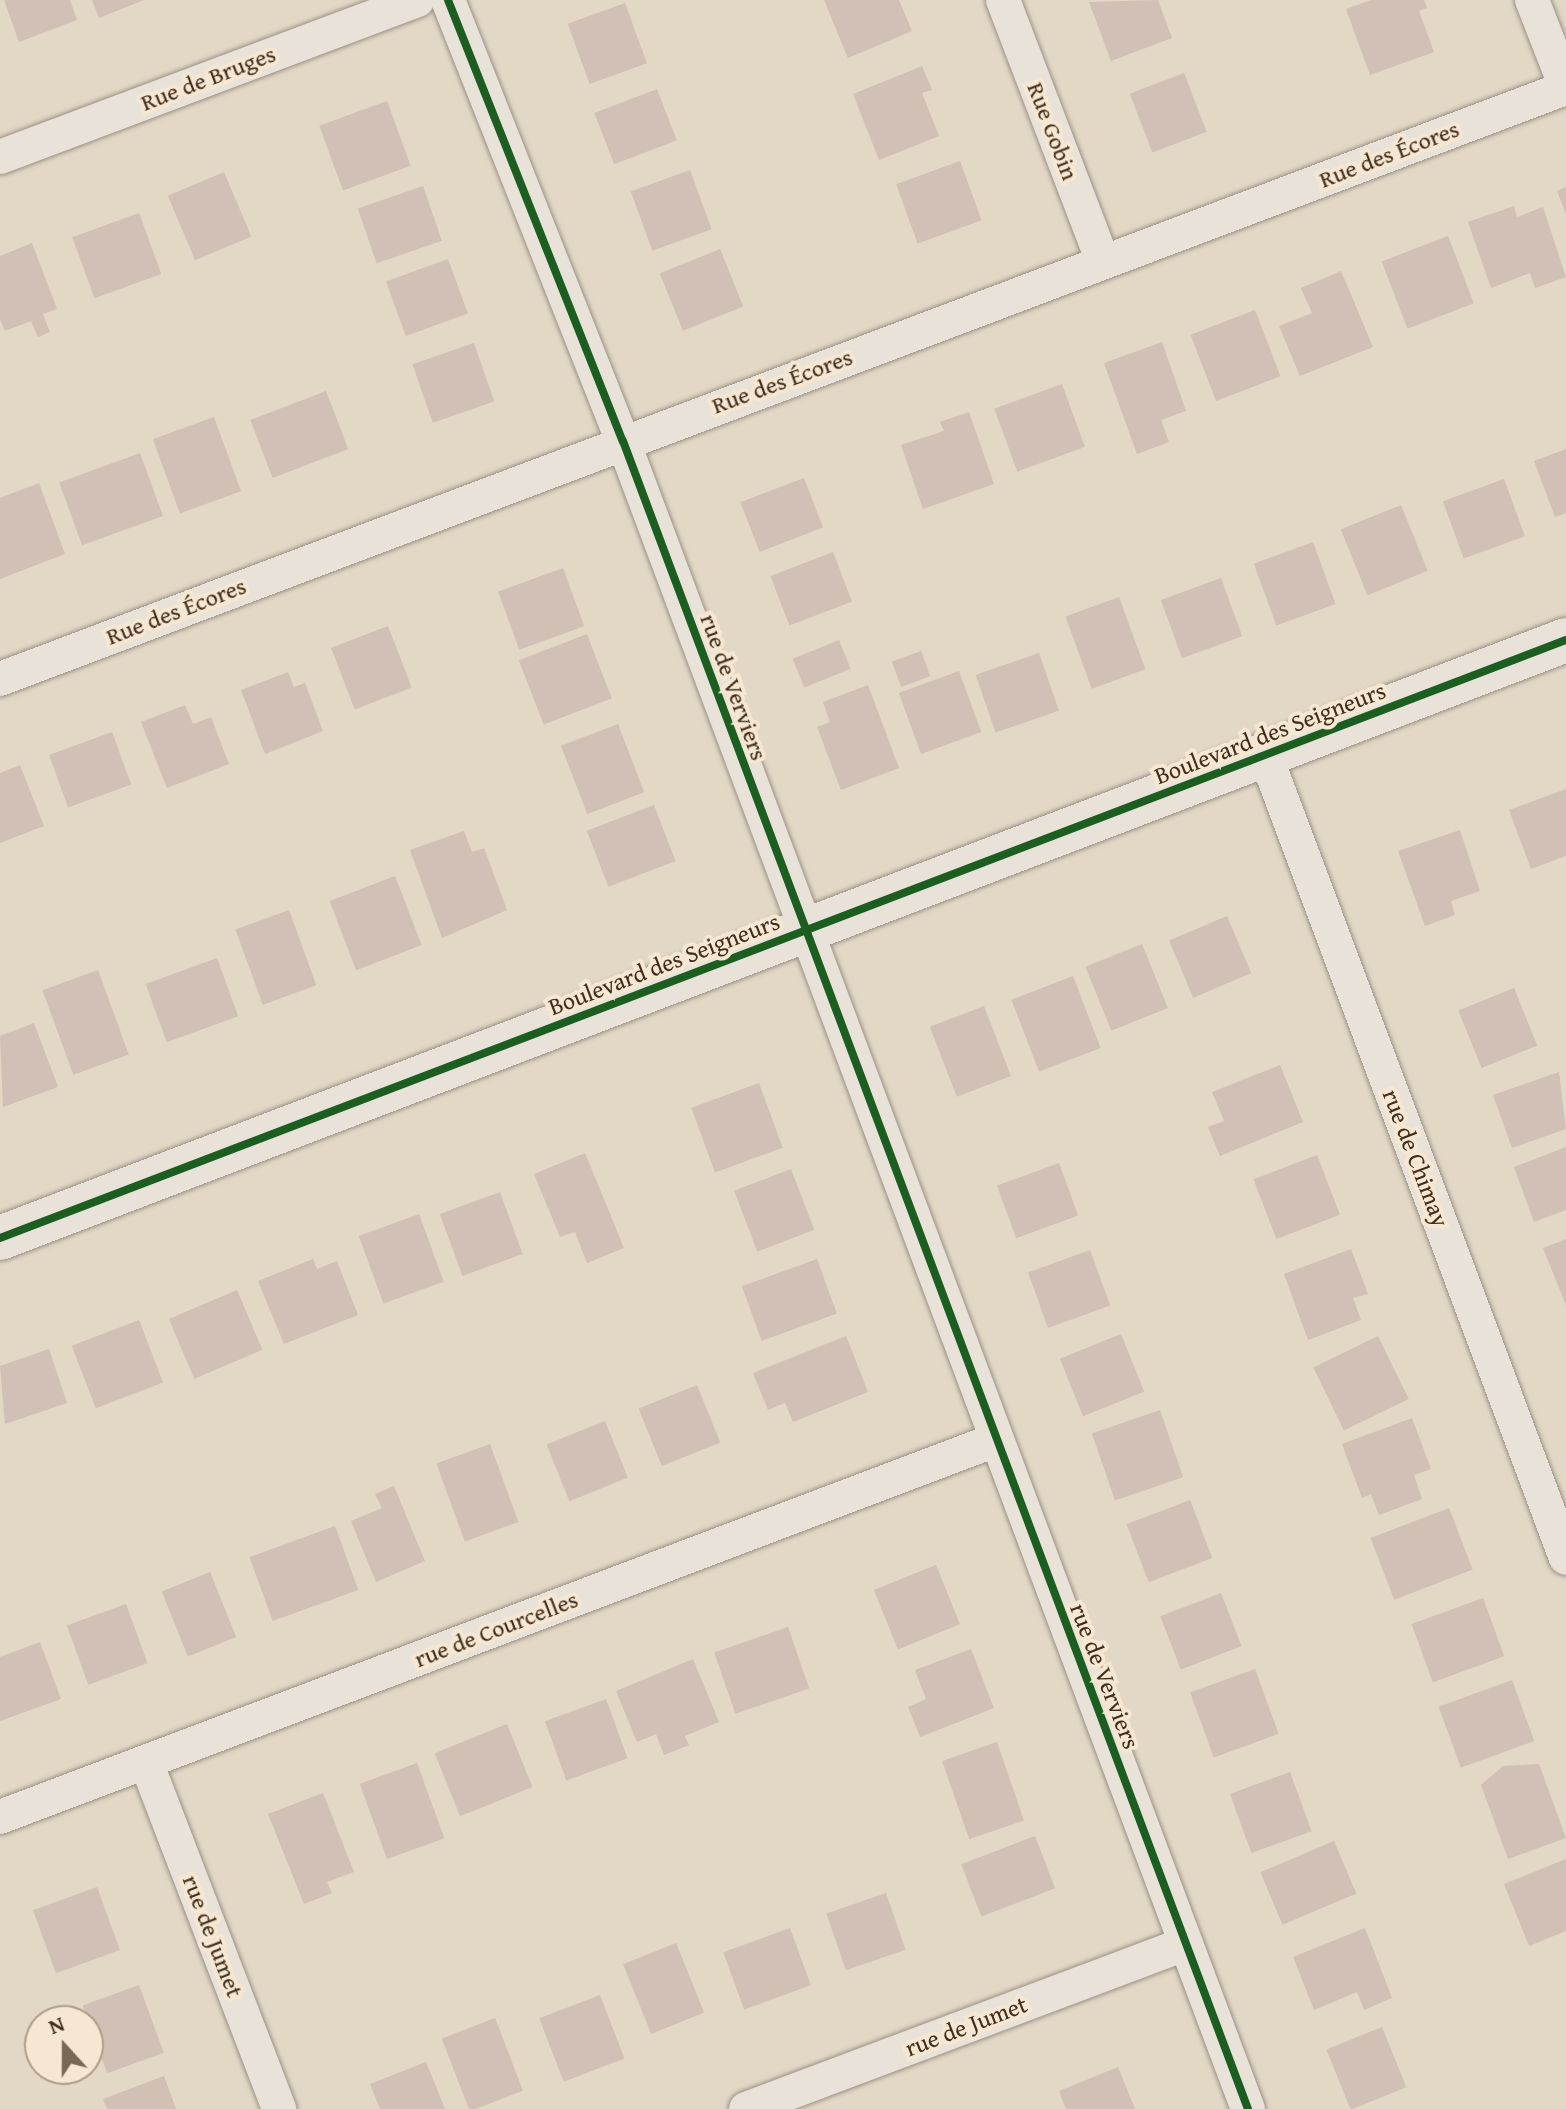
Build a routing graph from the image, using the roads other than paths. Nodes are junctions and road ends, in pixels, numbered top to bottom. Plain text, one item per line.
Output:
1 (417, 0) edge
2 (448, 0) edge
3 (1003, 0) edge
4 (1532, 0) edge
5 (1566, 88) edge
6 (0, 157) edge
7 (1103, 262) junction
8 (623, 441) junction
9 (1566, 640) edge
10 (0, 679) edge
11 (1266, 757) junction
12 (802, 932) junction
13 (0, 1238) edge
14 (993, 1441) junction
15 (1566, 1558) edge
16 (146, 1762) junction
17 (0, 1817) edge
18 (1186, 1944) junction
19 (279, 2109) edge
20 (746, 2109) edge
21 (1248, 2109) edge

1 - 6 street, Rue de Bruges
2 - 8 street, rue de Verviers
3 - 7 street, Rue Gobin
4 - 5 street
5 - 7 street, Rue des Écores
7 - 8 street, Rue des Écores
8 - 10 street, Rue des Écores
8 - 12 street, rue de Verviers
9 - 11 street, Boulevard des Seigneurs
11 - 12 street, Boulevard des Seigneurs
11 - 15 street, rue de Chimay
12 - 13 street, Boulevard des Seigneurs
12 - 14 street, rue de Verviers
14 - 16 street, rue de Courcelles
14 - 18 street, rue de Verviers
16 - 17 street, rue de Courcelles
16 - 19 street, rue de Jumet
18 - 20 street, rue de Jumet
18 - 21 street, rue de Verviers

